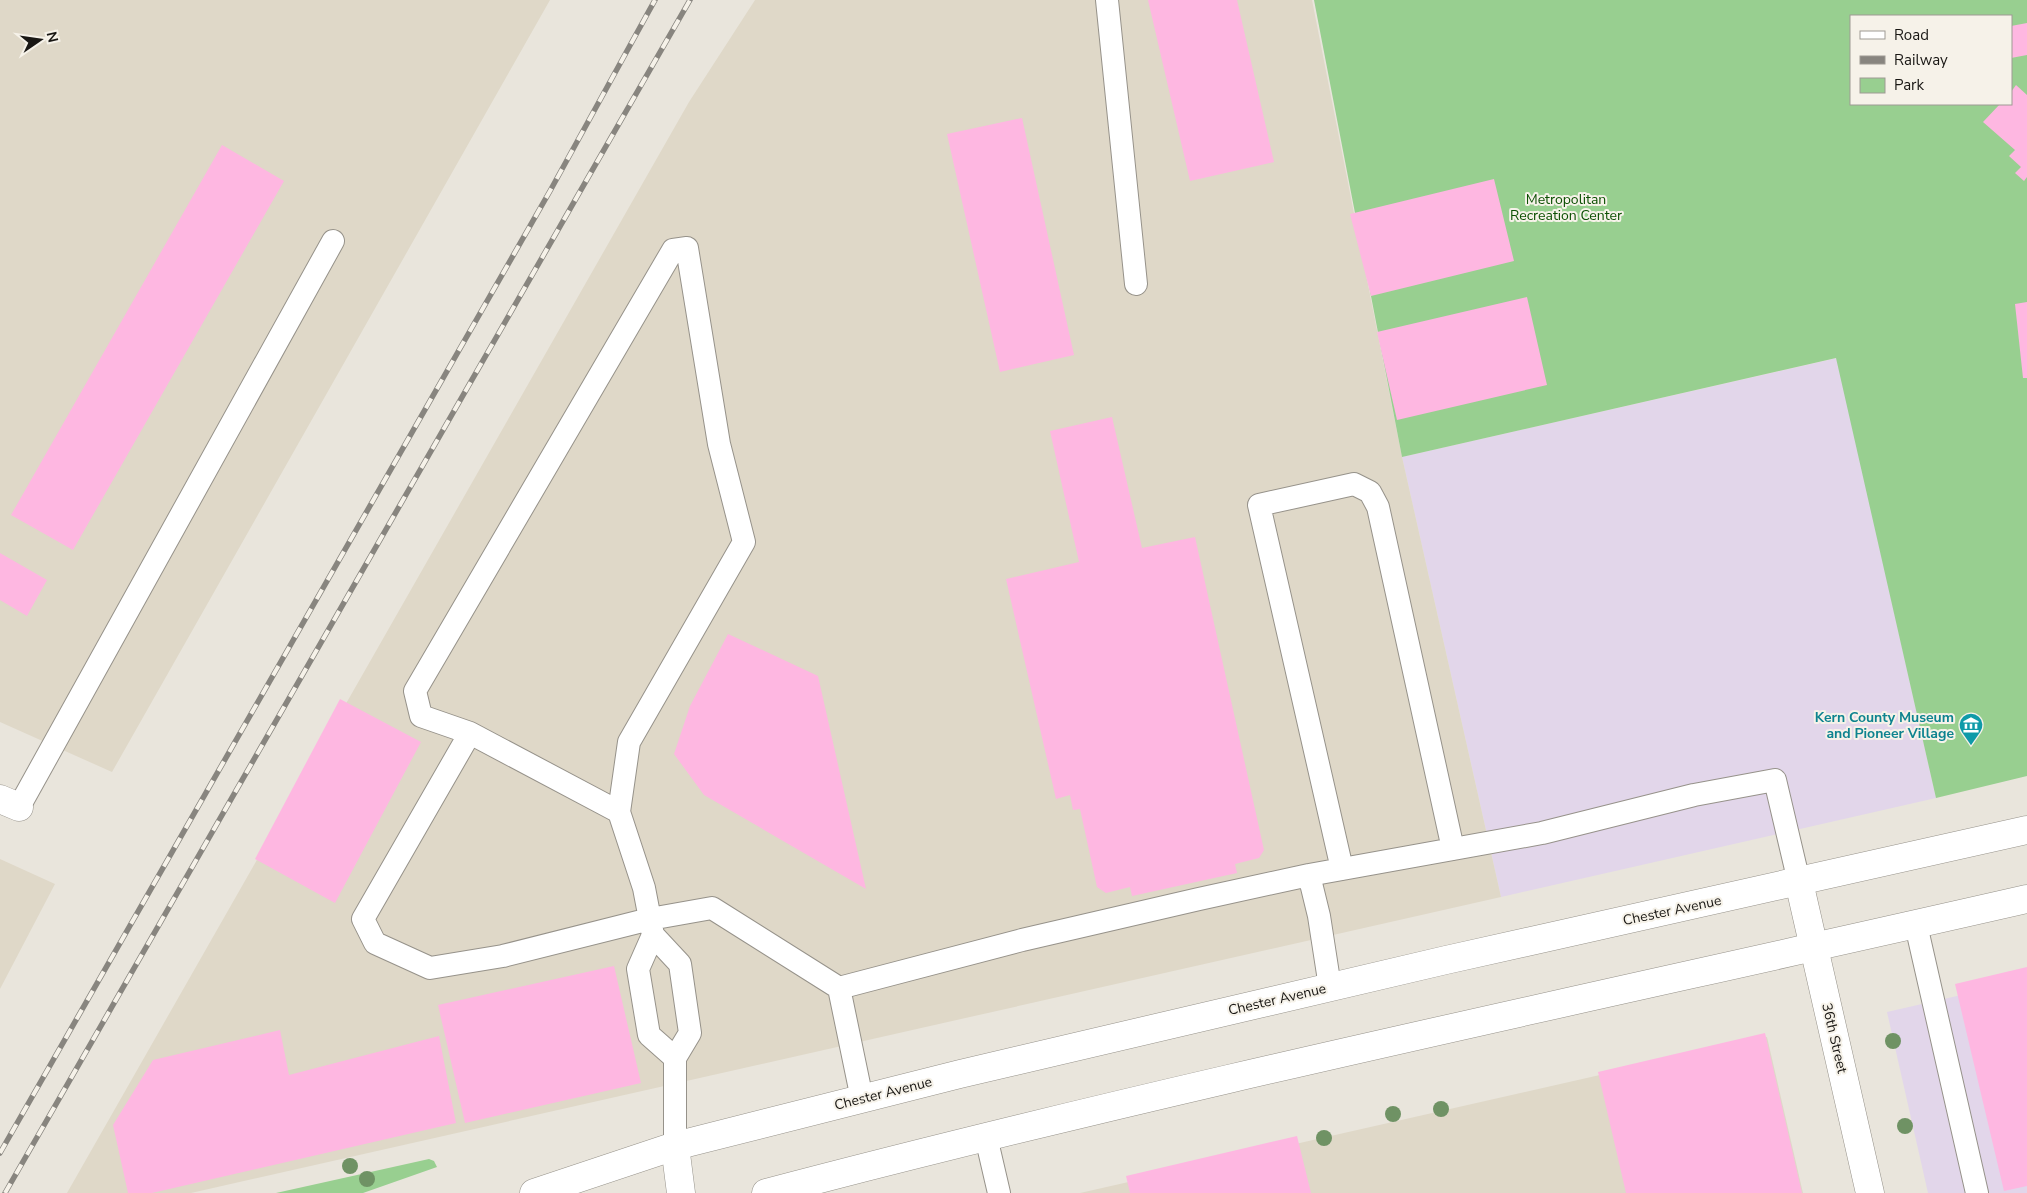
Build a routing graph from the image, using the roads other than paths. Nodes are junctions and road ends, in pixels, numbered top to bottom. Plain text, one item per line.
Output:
1 (1107, 0) edge
2 (333, 241) dead end
3 (1136, 284) dead end
4 (470, 733) junction
5 (9, 803) edge
6 (619, 812) junction
7 (2027, 830) edge
8 (1453, 849) junction
9 (1342, 869) junction
10 (1309, 875) junction
11 (1799, 882) junction
12 (2027, 899) edge
13 (1916, 924) junction
14 (651, 927) junction
15 (1814, 947) junction
16 (1330, 987) junction
17 (839, 988) junction
18 (676, 1058) junction
19 (862, 1099) junction
20 (986, 1136) junction
21 (675, 1146) junction
22 (794, 1189) edge
23 (534, 1193) edge
24 (681, 1193) edge
25 (766, 1193) edge
26 (998, 1193) edge
27 (1870, 1193) edge
28 (1977, 1193) edge

1 - 3 lane
2 - 5 lane
4 - 6 lane
4 - 6 lane
4 - 14 lane
6 - 14 lane
7 - 11 main road, Chester Avenue
8 - 9 lane
8 - 9 lane
8 - 11 lane
9 - 10 lane
10 - 16 lane
10 - 17 lane
11 - 15 main road, 36th Street
11 - 16 main road, Chester Avenue
12 - 13 main road
13 - 15 main road
13 - 28 lane
14 - 17 lane
14 - 18 lane
14 - 18 lane
15 - 20 main road
15 - 27 main road, 36th Street
16 - 19 main road, Chester Avenue
17 - 19 lane
18 - 21 lane
19 - 21 main road, Chester Avenue
20 - 22 main road
20 - 26 lane
21 - 23 main road, Chester Avenue
21 - 24 main road
22 - 25 main road

